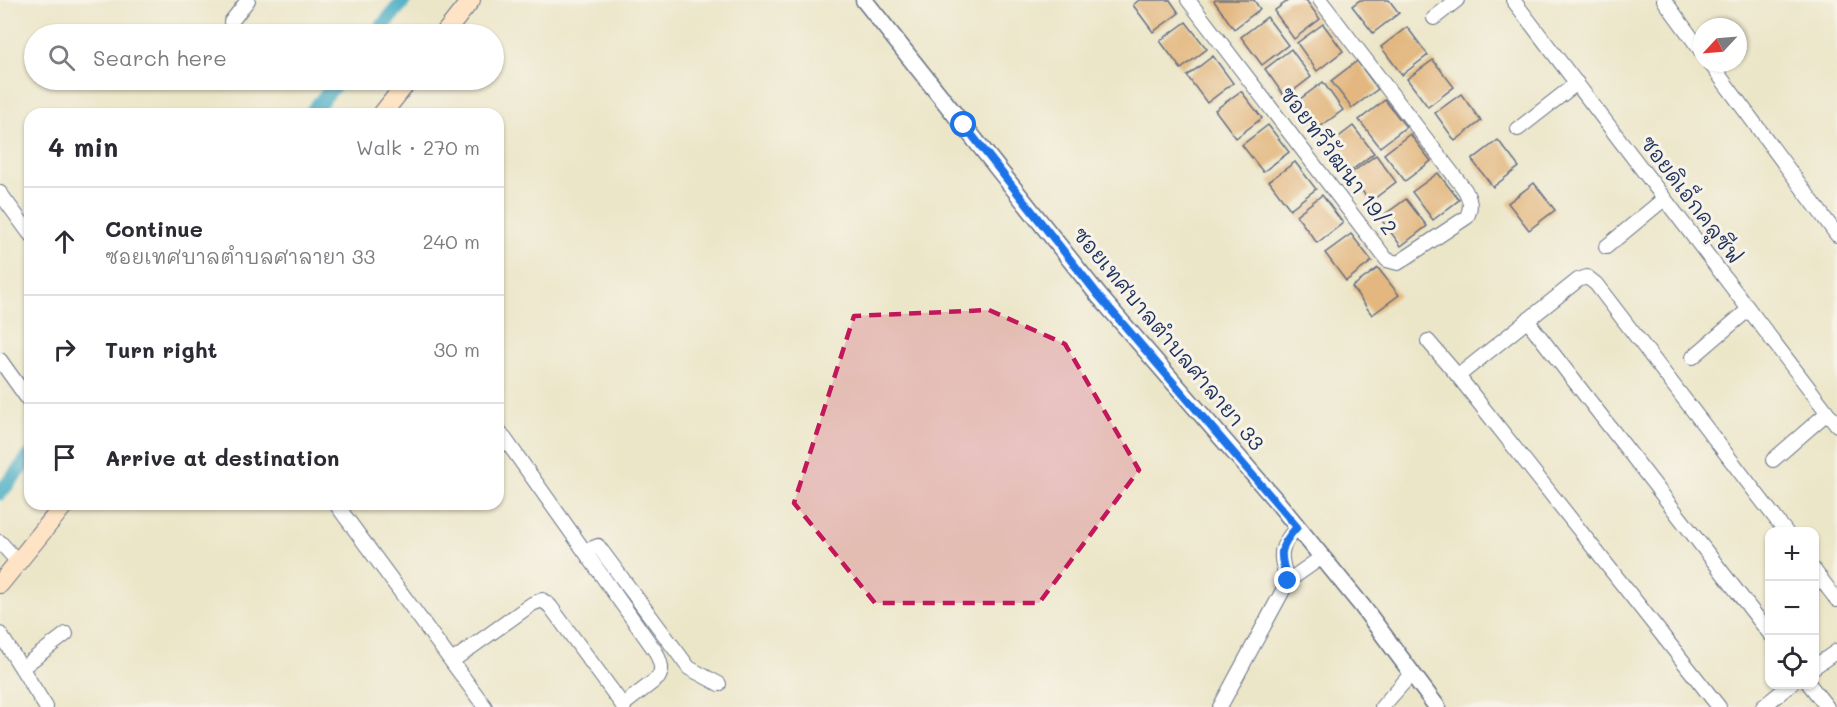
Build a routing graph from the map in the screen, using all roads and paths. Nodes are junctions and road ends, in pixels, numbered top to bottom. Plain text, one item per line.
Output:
1 (249, 0) edge
2 (471, 0) edge
3 (864, 0) edge
4 (1188, 0) edge
5 (1320, 0) edge
6 (1458, 0) edge
7 (1513, 0) edge
8 (1664, 0) edge
9 (1434, 18) dead end
10 (231, 22) dead end
11 (452, 24) edge
12 (1693, 40) edge
13 (1717, 72) edge
14 (1577, 83) junction
15 (401, 90) edge
16 (387, 108) edge
17 (1518, 129) dead end
18 (0, 193) edge
19 (1664, 198) junction
20 (24, 226) edge
21 (1837, 235) edge
22 (1606, 247) dead end
23 (1748, 310) junction
24 (1527, 320) junction
25 (1428, 341) dead end
26 (1693, 357) dead end
27 (0, 360) edge
28 (1458, 376) junction
29 (24, 394) edge
30 (1827, 413) junction
31 (1837, 425) edge
32 (504, 437) edge
33 (1773, 460) dead end
34 (60, 510) edge
35 (340, 510) edge
36 (1297, 527) junction
37 (1783, 527) edge
38 (0, 542) edge
39 (585, 551) junction
40 (1322, 557) junction
41 (18, 562) junction
42 (1819, 575) edge
43 (1288, 581) junction
44 (0, 584) edge
45 (1837, 600) edge
46 (1765, 628) edge
47 (0, 634) edge
48 (66, 634) dead end
49 (1837, 651) edge
50 (452, 661) junction
51 (1819, 664) edge
52 (23, 667) junction
53 (1412, 673) junction
54 (719, 684) dead end
55 (1785, 689) edge
56 (1813, 689) edge
57 (623, 706) edge
58 (46, 707) edge
59 (484, 707) edge
60 (1220, 707) edge
61 (1382, 707) edge
62 (1437, 707) edge
63 (1719, 707) edge
64 (1763, 707) edge
65 (1827, 707) edge

1 - 10 street
2 - 11 main road
3 - 36 street, ซอยเทศบาลตำบลศาลายา 33
4 - 5 street, ซอยทวีวัฒนา 19/2
6 - 9 street
7 - 14 street, ซอยดิเอ็กคลูซีฟ
8 - 12 street
13 - 21 street
14 - 17 street
14 - 19 street, ซอยดิเอ็กคลูซีฟ
15 - 16 main road
18 - 20 street
19 - 22 street
19 - 23 street, ซอยดิเอ็กคลูซีฟ
23 - 26 street
23 - 30 street, ซอยดิเอ็กคลูซีฟ
24 - 28 street
24 - 37 street
24 - 46 street
25 - 28 street
27 - 29 street
28 - 63 street
30 - 31 street, ซอยดิเอ็กคลูซีฟ
30 - 33 street
32 - 39 street
34 - 41 main road
35 - 50 street
36 - 40 street, ซอยเทศบาลตำบลศาลายา 33
36 - 43 street
38 - 41 street
39 - 54 street
39 - 57 street
40 - 43 street
40 - 53 street, ซอยเทศบาลตำบลศาลายา 33
41 - 44 main road
42 - 45 street
43 - 60 street
47 - 52 street
48 - 52 street
49 - 51 street
50 - 57 street
50 - 59 street
52 - 58 street
53 - 61 street
53 - 62 street, ซอยเทศบาลตำบลศาลายา 33
55 - 64 street
56 - 65 street

